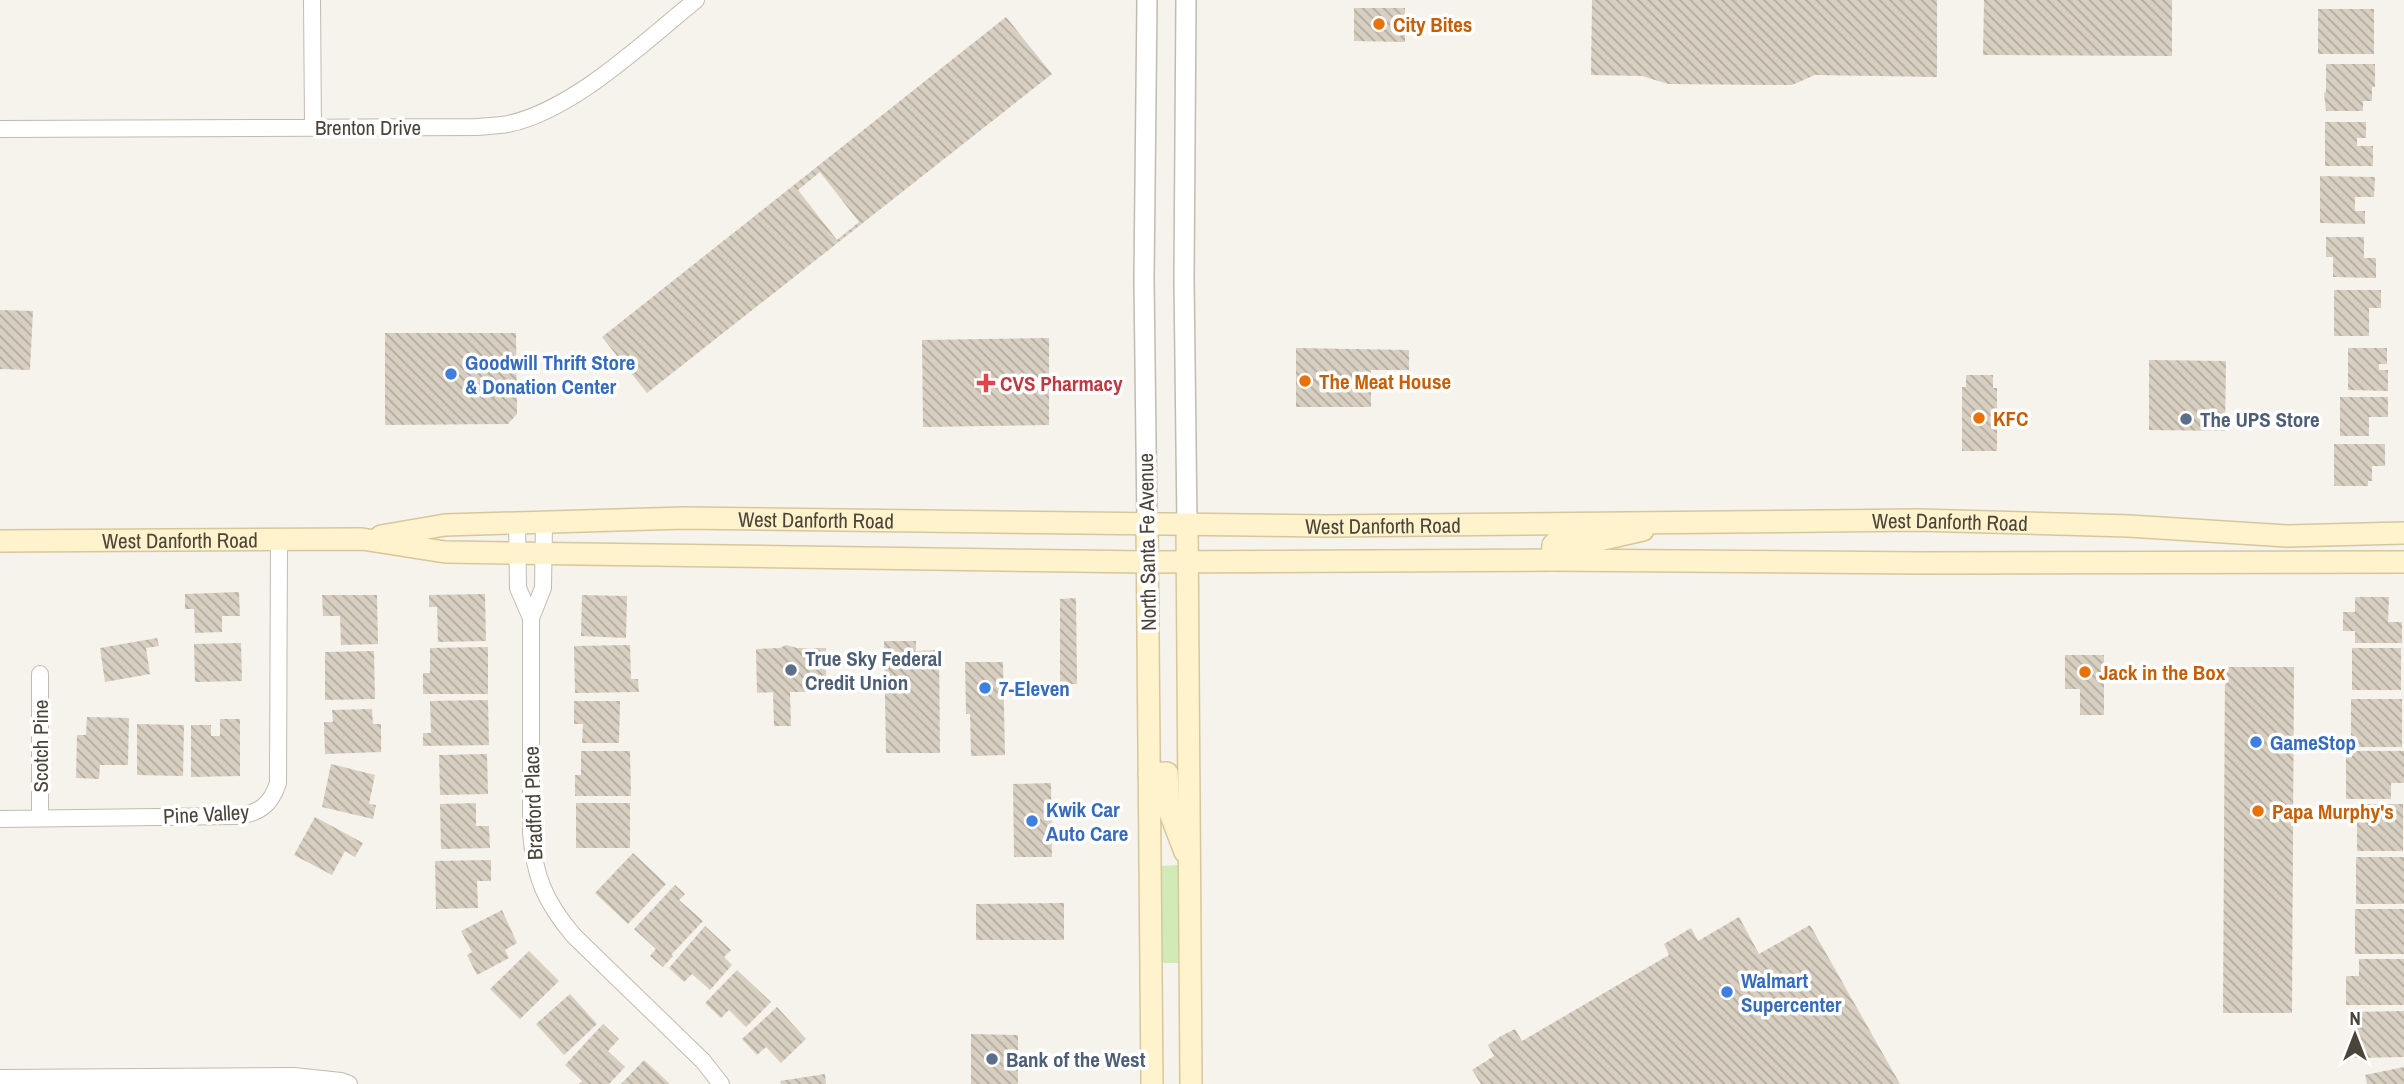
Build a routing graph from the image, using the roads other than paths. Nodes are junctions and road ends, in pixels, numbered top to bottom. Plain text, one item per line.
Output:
1 (312, 0) edge
2 (696, 0) edge
3 (1147, 0) edge
4 (1186, 0) edge
5 (313, 127) junction
6 (0, 129) edge
7 (1679, 521) junction
8 (544, 522) junction
9 (517, 523) junction
10 (1147, 524) junction
11 (1187, 524) junction
12 (2404, 533) edge
13 (279, 539) junction
14 (362, 539) junction
15 (0, 541) edge
16 (517, 553) junction
17 (544, 554) junction
18 (1552, 560) junction
19 (1147, 562) junction
20 (1188, 562) junction
21 (2404, 562) edge
22 (531, 618) junction
23 (40, 674) dead end
24 (1149, 774) junction
25 (0, 818) edge
26 (40, 818) junction
27 (1189, 864) junction
28 (0, 1078) edge
29 (349, 1084) edge
30 (721, 1084) edge
31 (1152, 1084) edge
32 (1191, 1084) edge

1 - 5 street
2 - 5 street, Brenton Drive
3 - 10 street, North Santa Fe Avenue
4 - 11 street, North Santa Fe Avenue
5 - 6 street, Brenton Drive
7 - 11 main road, West Danforth Road
7 - 12 main road, West Danforth Road
7 - 18 main road
8 - 9 main road, West Danforth Road
8 - 10 main road, West Danforth Road
8 - 17 street, Bradford Place
9 - 14 main road, West Danforth Road
9 - 16 street, Bradford Place
10 - 11 main road, West Danforth Road
10 - 19 main road, North Santa Fe Avenue
11 - 20 main road, North Santa Fe Avenue
13 - 14 main road, West Danforth Road
13 - 15 main road, West Danforth Road
13 - 26 street, Pine Valley
14 - 16 main road, West Danforth Road
16 - 17 main road, West Danforth Road
16 - 22 street, Bradford Place
17 - 19 main road, West Danforth Road
17 - 22 street, Bradford Place
18 - 20 main road, West Danforth Road
18 - 21 main road, West Danforth Road
19 - 20 main road, West Danforth Road
19 - 24 main road, North Santa Fe Avenue
20 - 27 main road, North Santa Fe Avenue
22 - 30 street, Bradford Place
23 - 26 street, Scotch Pine
24 - 27 main road
24 - 31 main road, North Santa Fe Avenue
25 - 26 street, Pine Valley
27 - 32 main road, North Santa Fe Avenue
28 - 29 street

